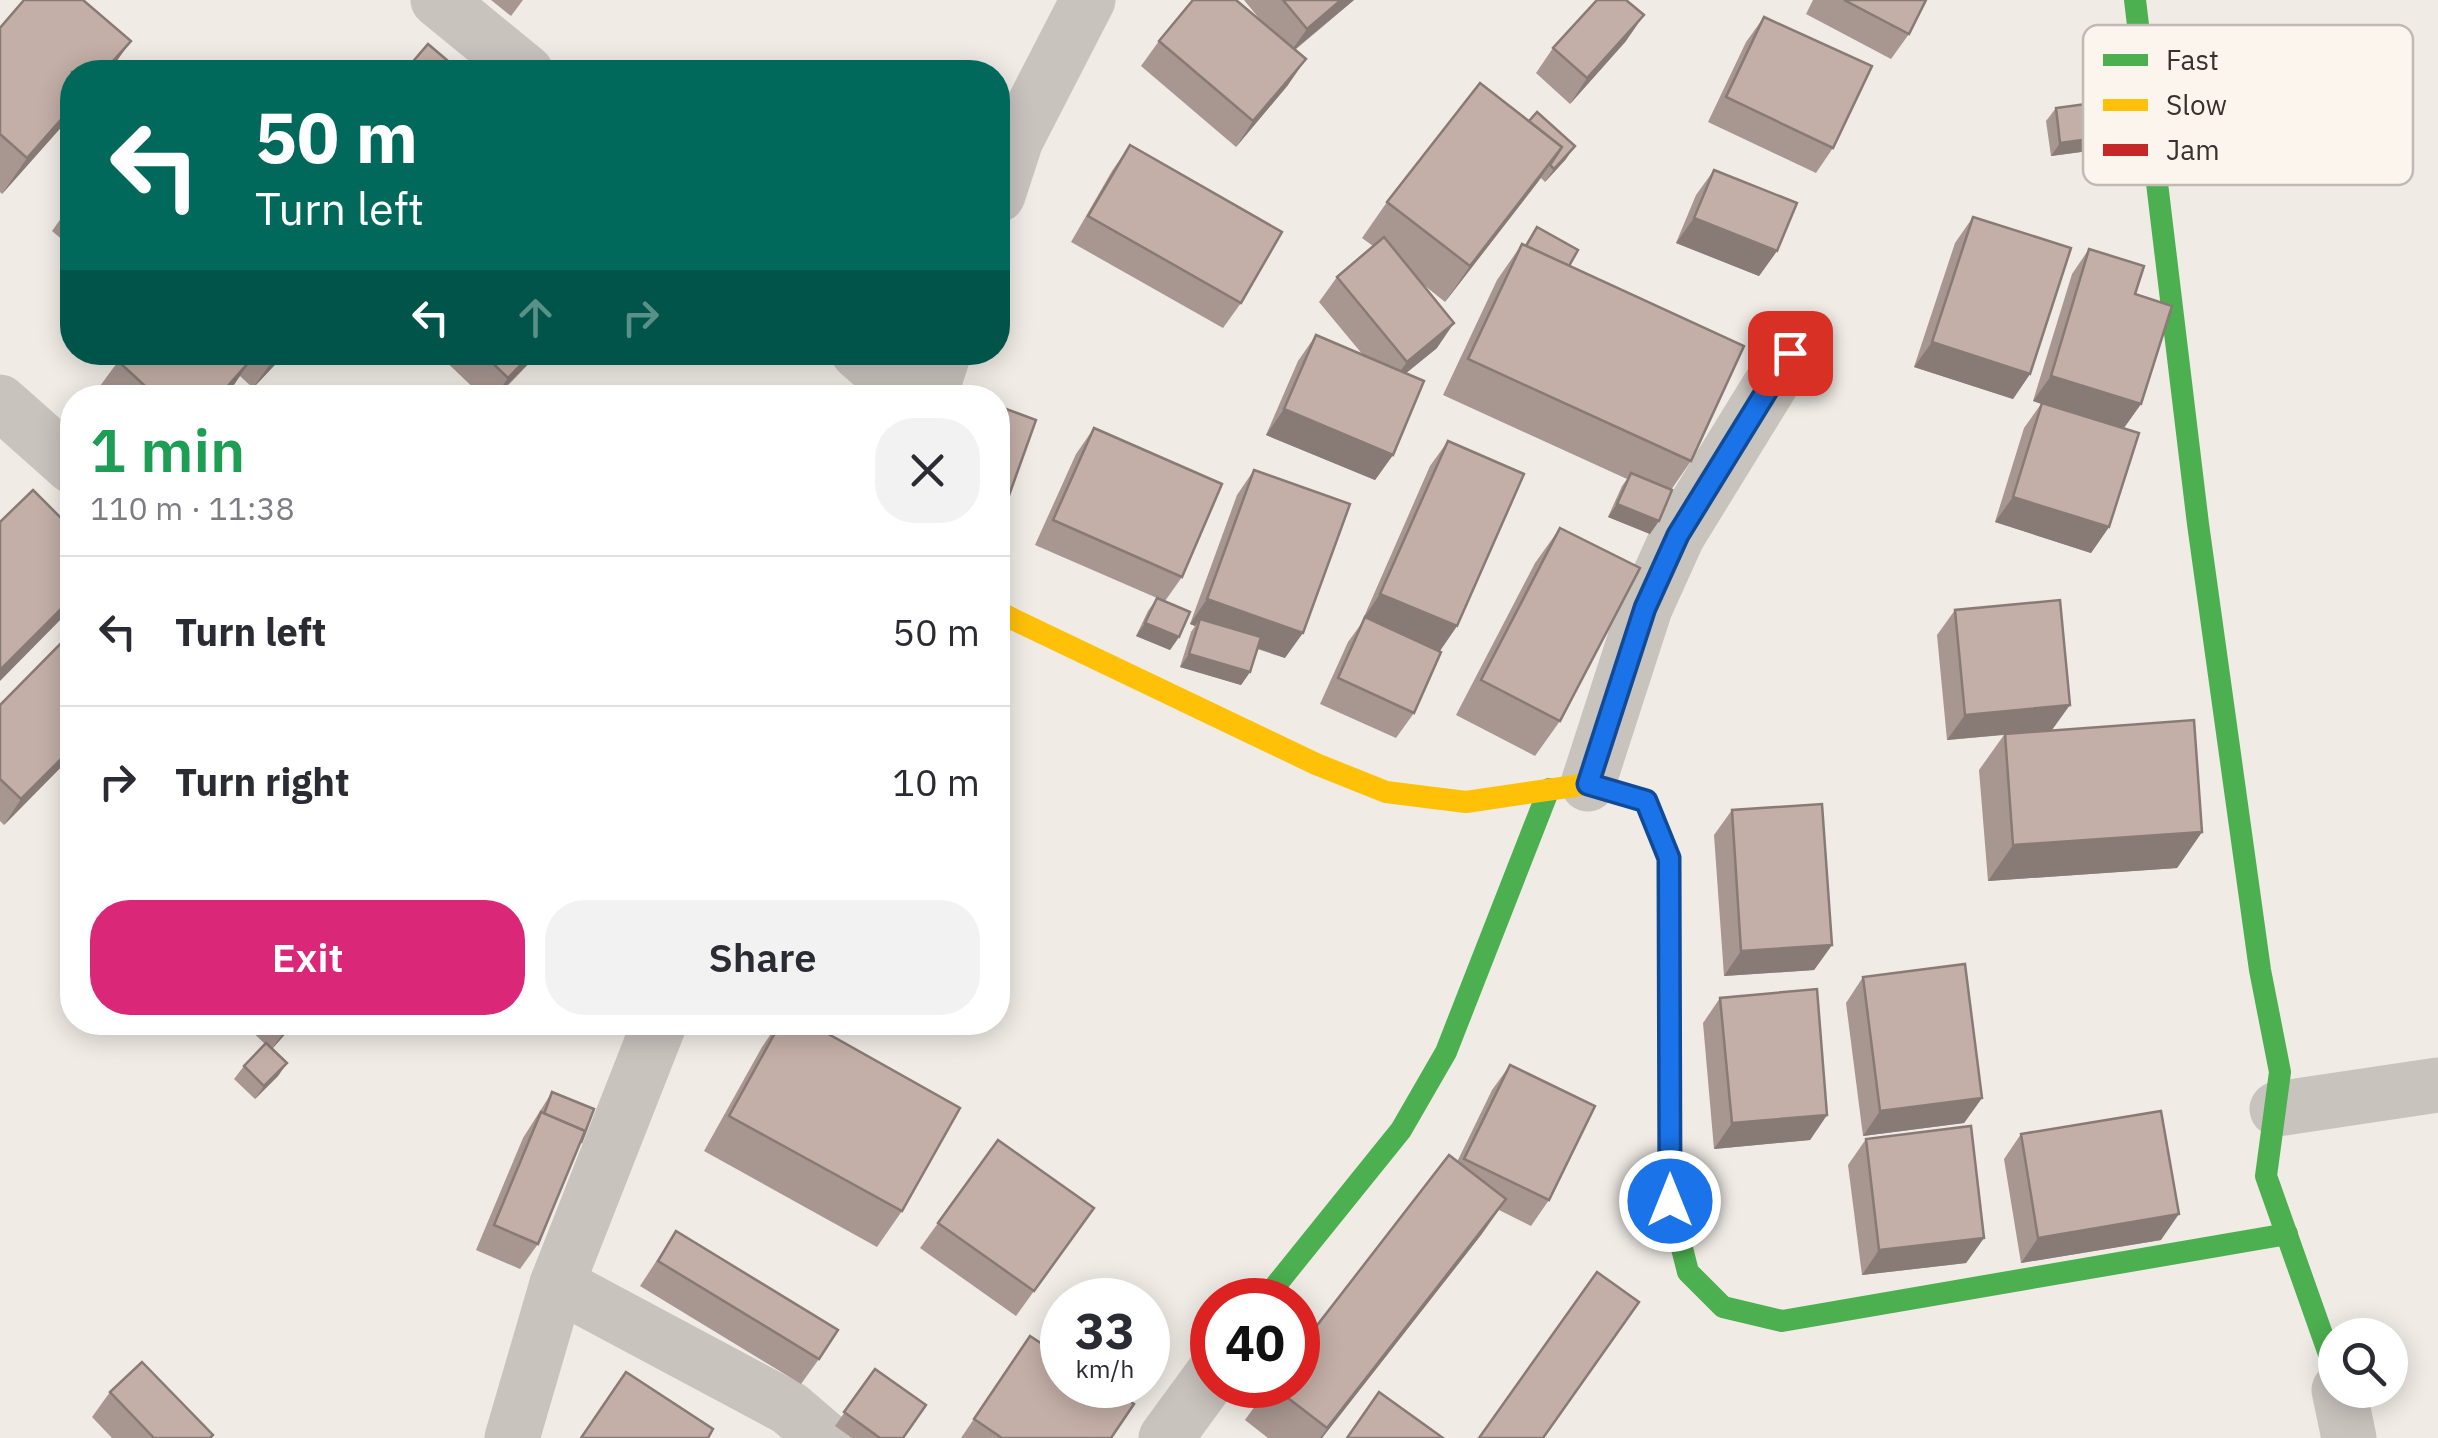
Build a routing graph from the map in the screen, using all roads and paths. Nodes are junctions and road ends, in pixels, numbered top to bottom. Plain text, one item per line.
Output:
1 (438, 0) edge
2 (1088, 0) edge
3 (2135, 0) edge
4 (2138, 25) edge
5 (511, 60) edge
6 (1010, 158) edge
7 (2157, 185) edge
8 (1790, 353) dead end
9 (873, 365) edge
10 (896, 385) edge
11 (0, 402) edge
12 (60, 455) edge
13 (1010, 618) edge
14 (1568, 787) junction
15 (655, 1035) edge
16 (2438, 1085) edge
17 (2277, 1109) junction
18 (2287, 1234) junction
19 (1282, 1278) edge
20 (557, 1284) junction
21 (2318, 1322) edge
22 (1190, 1406) edge
23 (2342, 1408) edge
24 (512, 1438) edge
25 (824, 1438) edge
26 (1166, 1438) edge
27 (2348, 1438) edge

1 - 5 street
2 - 6 street
3 - 4 street
7 - 17 street
8 - 14 street
9 - 10 street
11 - 12 street
13 - 14 street
14 - 18 street
14 - 19 street
15 - 20 street
16 - 17 street
17 - 18 street
18 - 21 street
20 - 24 street
20 - 25 street
22 - 26 street
23 - 27 street

